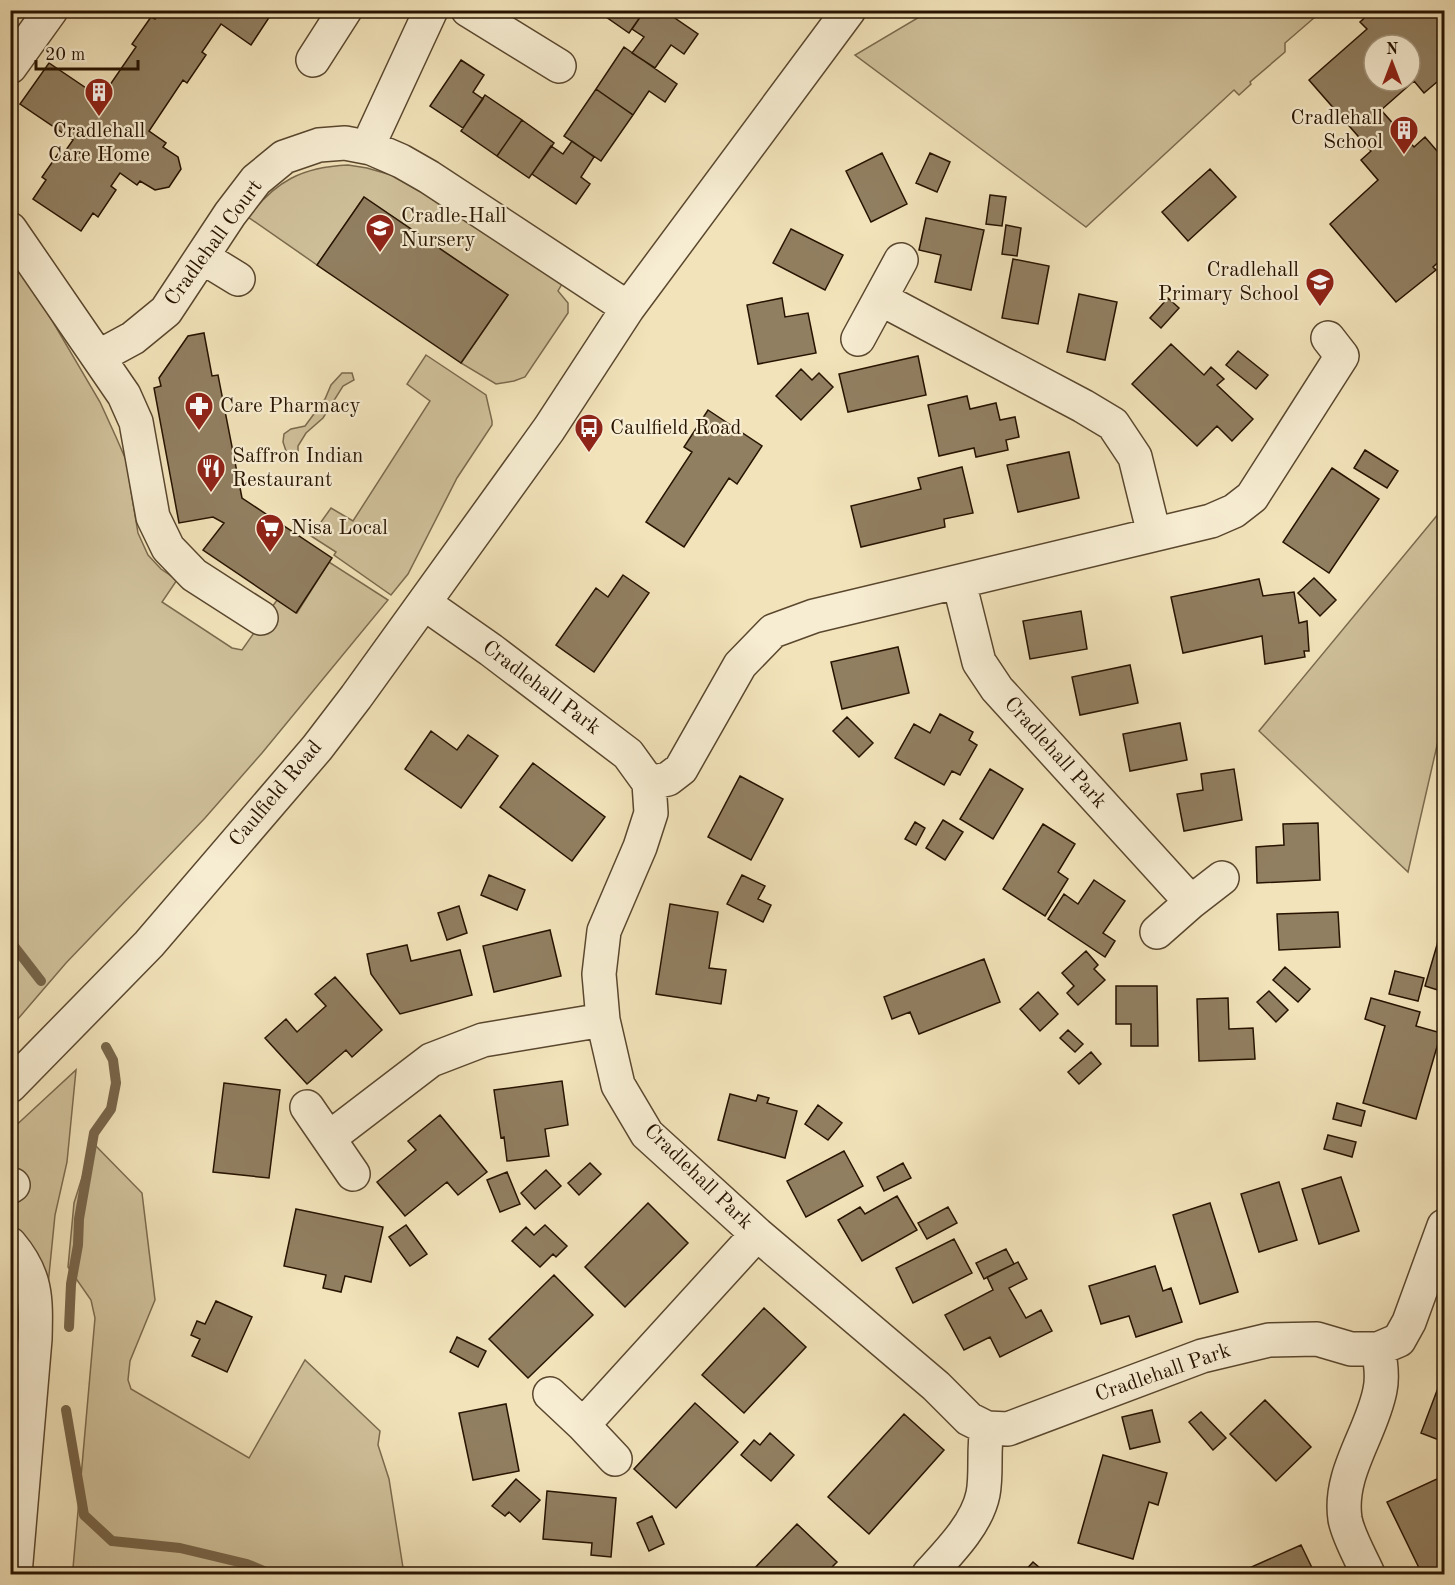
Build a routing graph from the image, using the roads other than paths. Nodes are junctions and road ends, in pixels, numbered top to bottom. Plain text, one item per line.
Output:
1 (51, 10) edge
2 (345, 10) edge
3 (431, 10) edge
4 (468, 10) edge
5 (849, 10) edge
6 (313, 60) dead end
7 (559, 66) dead end
8 (10, 67) edge
9 (371, 148) junction
10 (10, 229) edge
11 (202, 257) junction
12 (901, 260) dead end
13 (238, 279) dead end
14 (881, 299) junction
15 (628, 308) junction
16 (1328, 338) dead end
17 (858, 339) dead end
18 (98, 357) junction
19 (1154, 534) junction
20 (959, 582) junction
21 (424, 603) junction
22 (261, 618) dead end
23 (649, 783) junction
24 (1222, 878) dead end
25 (1191, 902) junction
26 (1157, 932) dead end
27 (603, 1020) junction
28 (10, 1086) edge
29 (307, 1107) dead end
30 (329, 1138) junction
31 (353, 1174) dead end
32 (1444, 1226) edge
33 (757, 1234) junction
34 (10, 1244) edge
35 (1378, 1349) junction
36 (550, 1394) dead end
37 (583, 1425) junction
38 (987, 1428) junction
39 (615, 1459) dead end
40 (15, 1575) edge
41 (929, 1575) edge
42 (1368, 1575) edge

1 - 8 street
2 - 6 street
3 - 9 street
4 - 7 street
5 - 15 street, Caulfield Road
9 - 11 street, Cradlehall Court
9 - 15 street, Cradlehall Court
10 - 18 street
11 - 13 street
11 - 18 street, Cradlehall Court
12 - 14 street
14 - 17 street
14 - 19 street
15 - 21 street, Caulfield Road
16 - 19 street
18 - 22 street
19 - 20 street
20 - 23 street
20 - 25 street, Cradlehall Park
21 - 23 street, Cradlehall Park
21 - 28 street, Caulfield Road
23 - 27 street, Cradlehall Park
24 - 25 street
25 - 26 street
27 - 30 street
27 - 33 street, Cradlehall Park
29 - 30 street
30 - 31 street
32 - 35 street
33 - 37 street, Cradlehall Park
33 - 38 street, Cradlehall Park
34 - 40 street
35 - 38 street, Cradlehall Park
35 - 42 street
36 - 37 street
37 - 39 street
38 - 41 street

